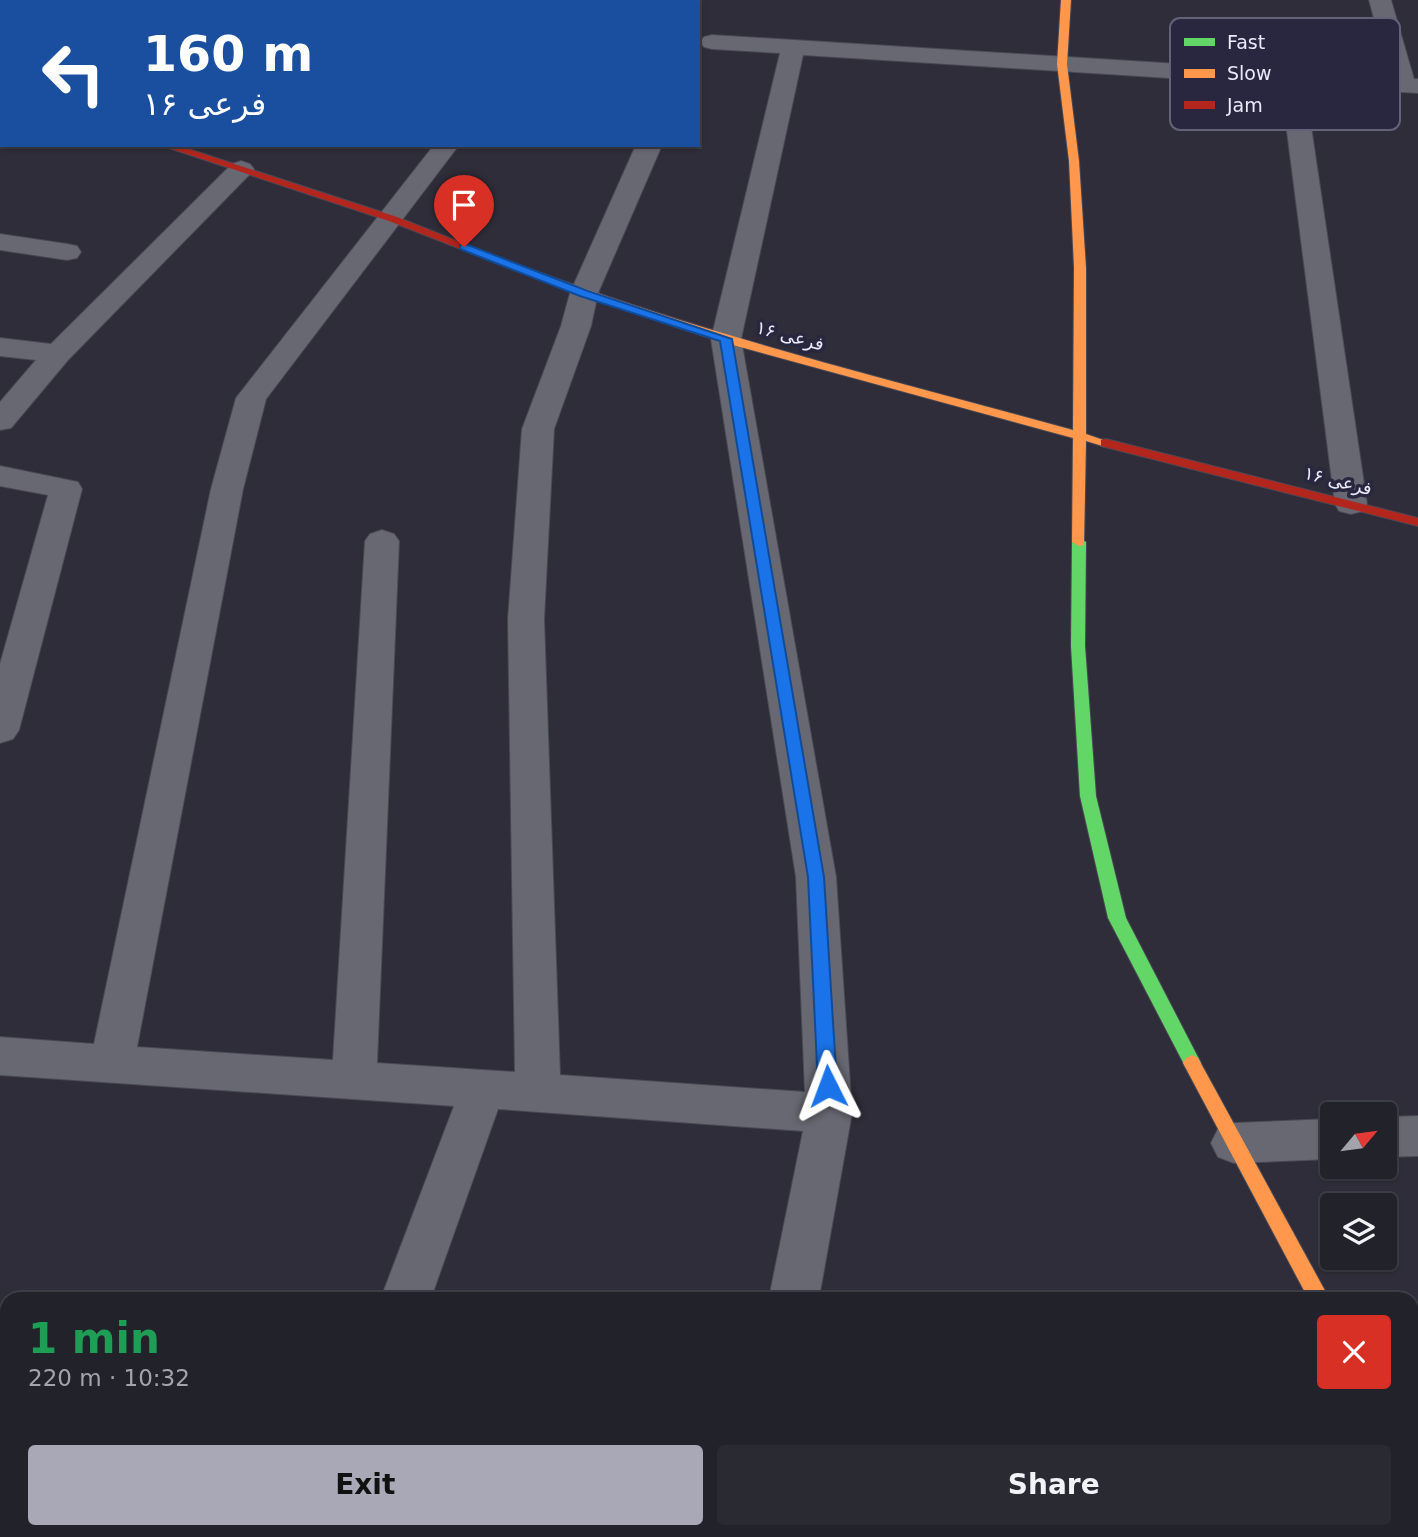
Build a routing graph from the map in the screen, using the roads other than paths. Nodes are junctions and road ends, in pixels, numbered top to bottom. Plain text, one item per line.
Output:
1 (1066, 0) edge
2 (712, 43) dead end
3 (793, 47) junction
4 (1400, 47) edge
5 (1062, 64) junction
6 (1170, 71) edge
7 (1411, 86) edge
8 (1299, 130) edge
9 (171, 147) edge
10 (446, 147) edge
11 (648, 147) edge
12 (241, 170) junction
13 (393, 219) junction
14 (0, 242) edge
15 (67, 251) dead end
16 (584, 293) junction
17 (726, 339) junction
18 (0, 347) edge
19 (58, 354) junction
20 (0, 421) edge
21 (1079, 436) junction
22 (0, 475) edge
23 (1351, 504) junction
24 (1418, 522) edge
25 (382, 541) dead end
26 (0, 730) edge
27 (0, 1056) edge
28 (111, 1063) junction
29 (354, 1080) junction
30 (483, 1089) junction
31 (538, 1093) junction
32 (829, 1113) junction
33 (1418, 1136) edge
34 (1397, 1137) edge
35 (1320, 1139) edge
36 (1234, 1143) junction
37 (407, 1292) edge
38 (795, 1292) edge
39 (1316, 1292) edge

1 - 5 street
2 - 3 street
3 - 5 street
3 - 17 street
4 - 7 street
5 - 6 street
5 - 21 street
8 - 23 street
9 - 12 street, فرعی ۱۶
10 - 13 street
11 - 16 street
12 - 13 street, فرعی ۱۶
12 - 19 street
13 - 16 street, فرعی ۱۶
13 - 28 street
14 - 15 street
16 - 17 street, فرعی ۱۶
16 - 31 street
17 - 21 street, فرعی ۱۶
17 - 32 street
18 - 19 street
19 - 20 street
21 - 23 street, فرعی ۱۶
21 - 36 street
22 - 26 street
23 - 24 street, فرعی ۱۶
25 - 29 street
27 - 28 street
28 - 29 street
29 - 30 street
30 - 31 street
30 - 37 street
31 - 32 street
32 - 38 street
33 - 34 street
35 - 36 street
36 - 39 street

